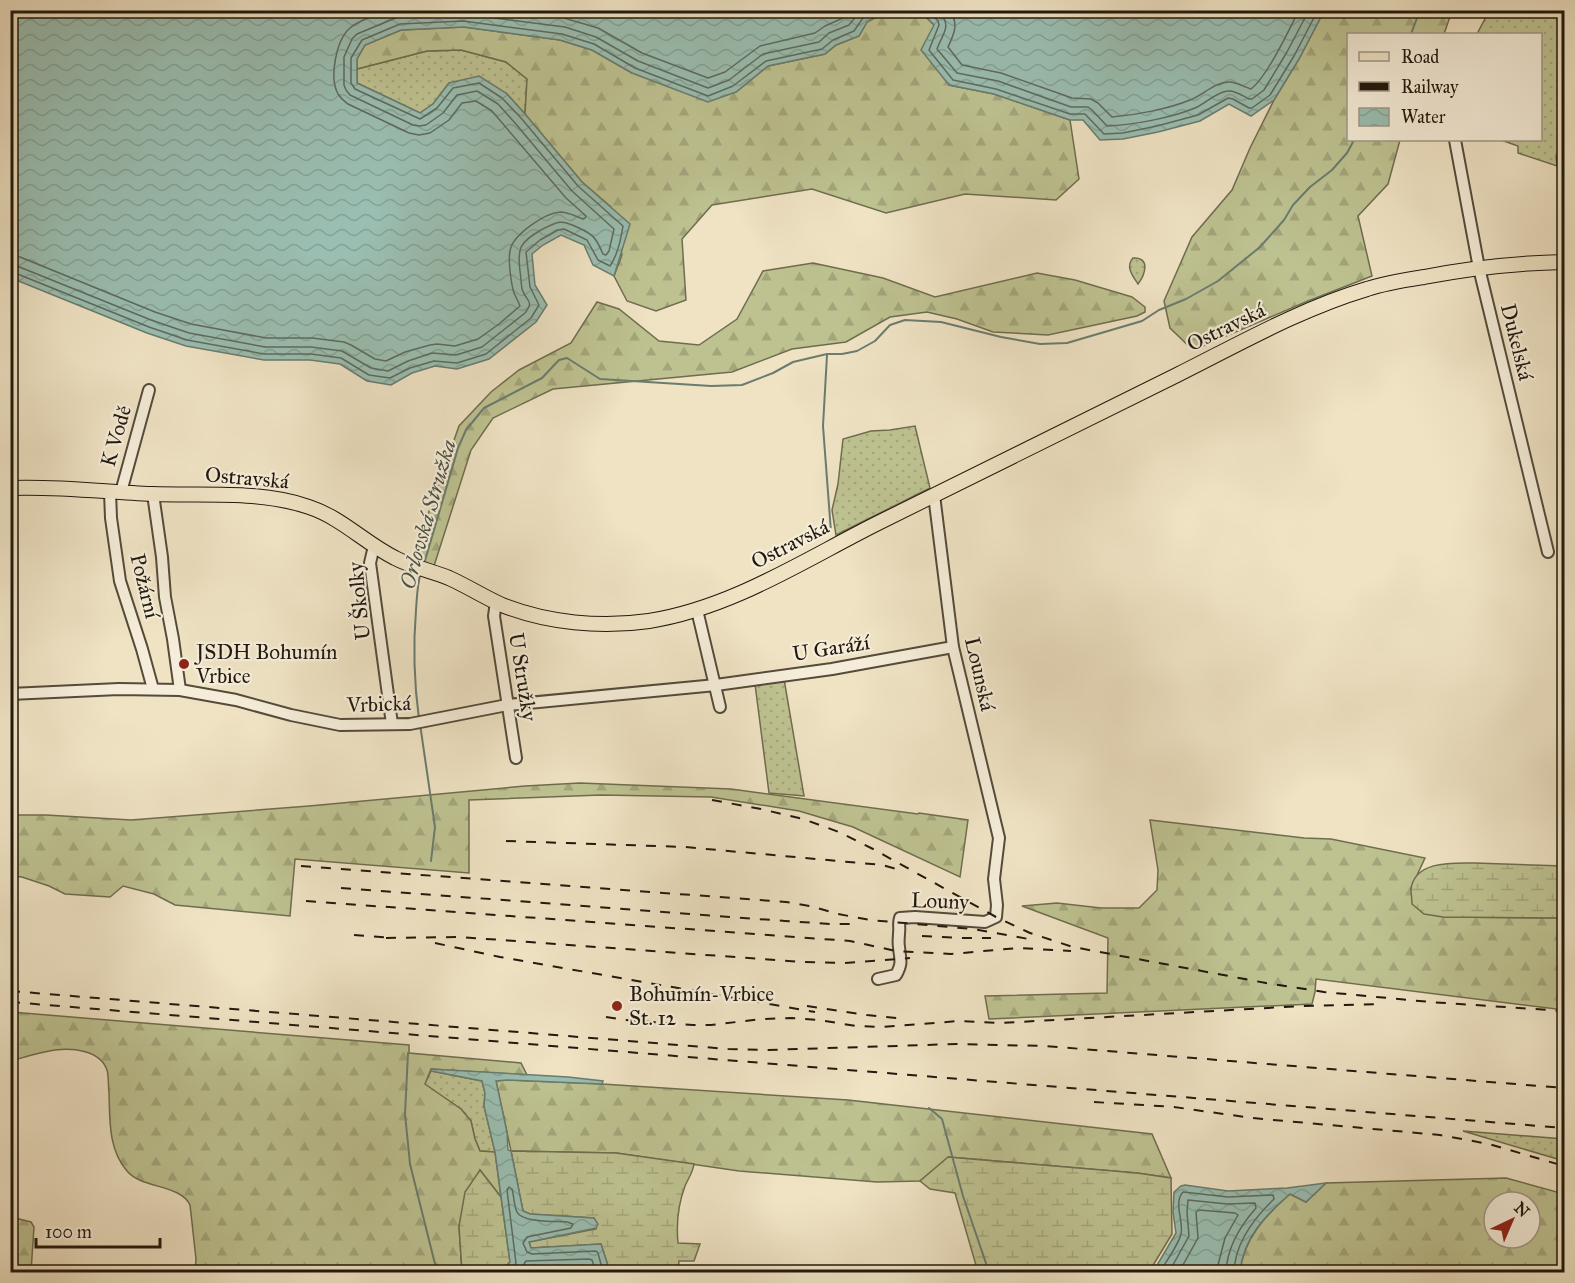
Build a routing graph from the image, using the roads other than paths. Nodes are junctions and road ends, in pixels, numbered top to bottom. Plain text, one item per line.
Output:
1 (1455, 141) edge
2 (1564, 262) edge
3 (1479, 268) junction
4 (149, 390) dead end
5 (10, 488) edge
6 (115, 492) junction
7 (153, 494) junction
8 (934, 495) junction
9 (374, 546) junction
10 (1548, 552) dead end
11 (496, 602) junction
12 (697, 610) junction
13 (952, 647) junction
14 (716, 685) junction
15 (153, 689) junction
16 (180, 690) junction
17 (10, 694) edge
18 (507, 705) junction
19 (720, 707) dead end
20 (392, 724) junction
21 (516, 758) dead end
22 (997, 860) joint
23 (878, 979) dead end

1 - 3 street, Dukelská
2 - 3 main road, Ostravská
3 - 8 main road, Ostravská
3 - 10 street, Dukelská
4 - 6 street, K Vodě
5 - 6 main road, Ostravská
6 - 7 main road, Ostravská
6 - 15 street, Požární
7 - 9 main road, Ostravská
7 - 16 street, Požární
8 - 12 main road, Ostravská
8 - 13 street, Lounská
9 - 11 main road, Ostravská
9 - 20 street, U Školky
11 - 12 main road, Ostravská
11 - 18 street, U Stružky
12 - 14 street
13 - 14 street, U Garáží
13 - 22 street, Lounská
14 - 18 street, Vrbická
14 - 19 street
15 - 16 street, Vrbická
15 - 17 street, Vrbická
16 - 20 street, Vrbická
18 - 20 street, Vrbická
18 - 21 street, U Stružky
22 - 23 street, Louny

